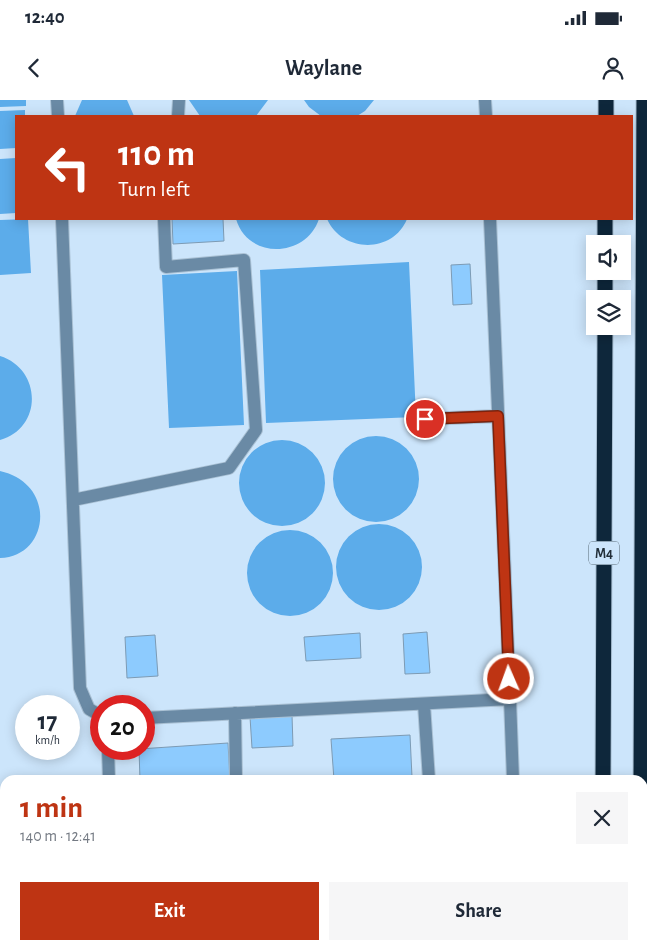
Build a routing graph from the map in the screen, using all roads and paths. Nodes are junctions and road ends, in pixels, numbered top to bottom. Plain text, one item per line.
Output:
1 (57, 100) edge
2 (179, 100) edge
3 (485, 100) edge
4 (606, 100) edge
5 (644, 100) edge
6 (58, 115) edge
7 (178, 115) edge
8 (486, 115) edge
9 (606, 115) edge
10 (62, 220) edge
11 (164, 220) edge
12 (490, 220) edge
13 (605, 220) edge
14 (605, 235) edge
15 (605, 335) edge
16 (498, 416) junction
17 (425, 419) dead end
18 (72, 500) junction
19 (510, 699) junction
20 (424, 704) junction
21 (90, 710) edge
22 (235, 713) junction
23 (155, 717) edge
24 (108, 760) edge
25 (109, 775) edge
26 (236, 775) edge
27 (428, 775) edge
28 (513, 775) edge
29 (603, 775) edge
30 (641, 775) edge

1 - 6 lane
2 - 7 lane
3 - 8 lane
4 - 9 highway
5 - 30 highway
10 - 18 lane
11 - 18 lane
12 - 16 lane
13 - 14 highway
15 - 29 highway, M4
16 - 17 lane
16 - 19 lane
18 - 21 lane
19 - 20 lane
19 - 28 lane
20 - 22 lane
20 - 27 lane
22 - 23 lane
22 - 26 lane
24 - 25 lane

